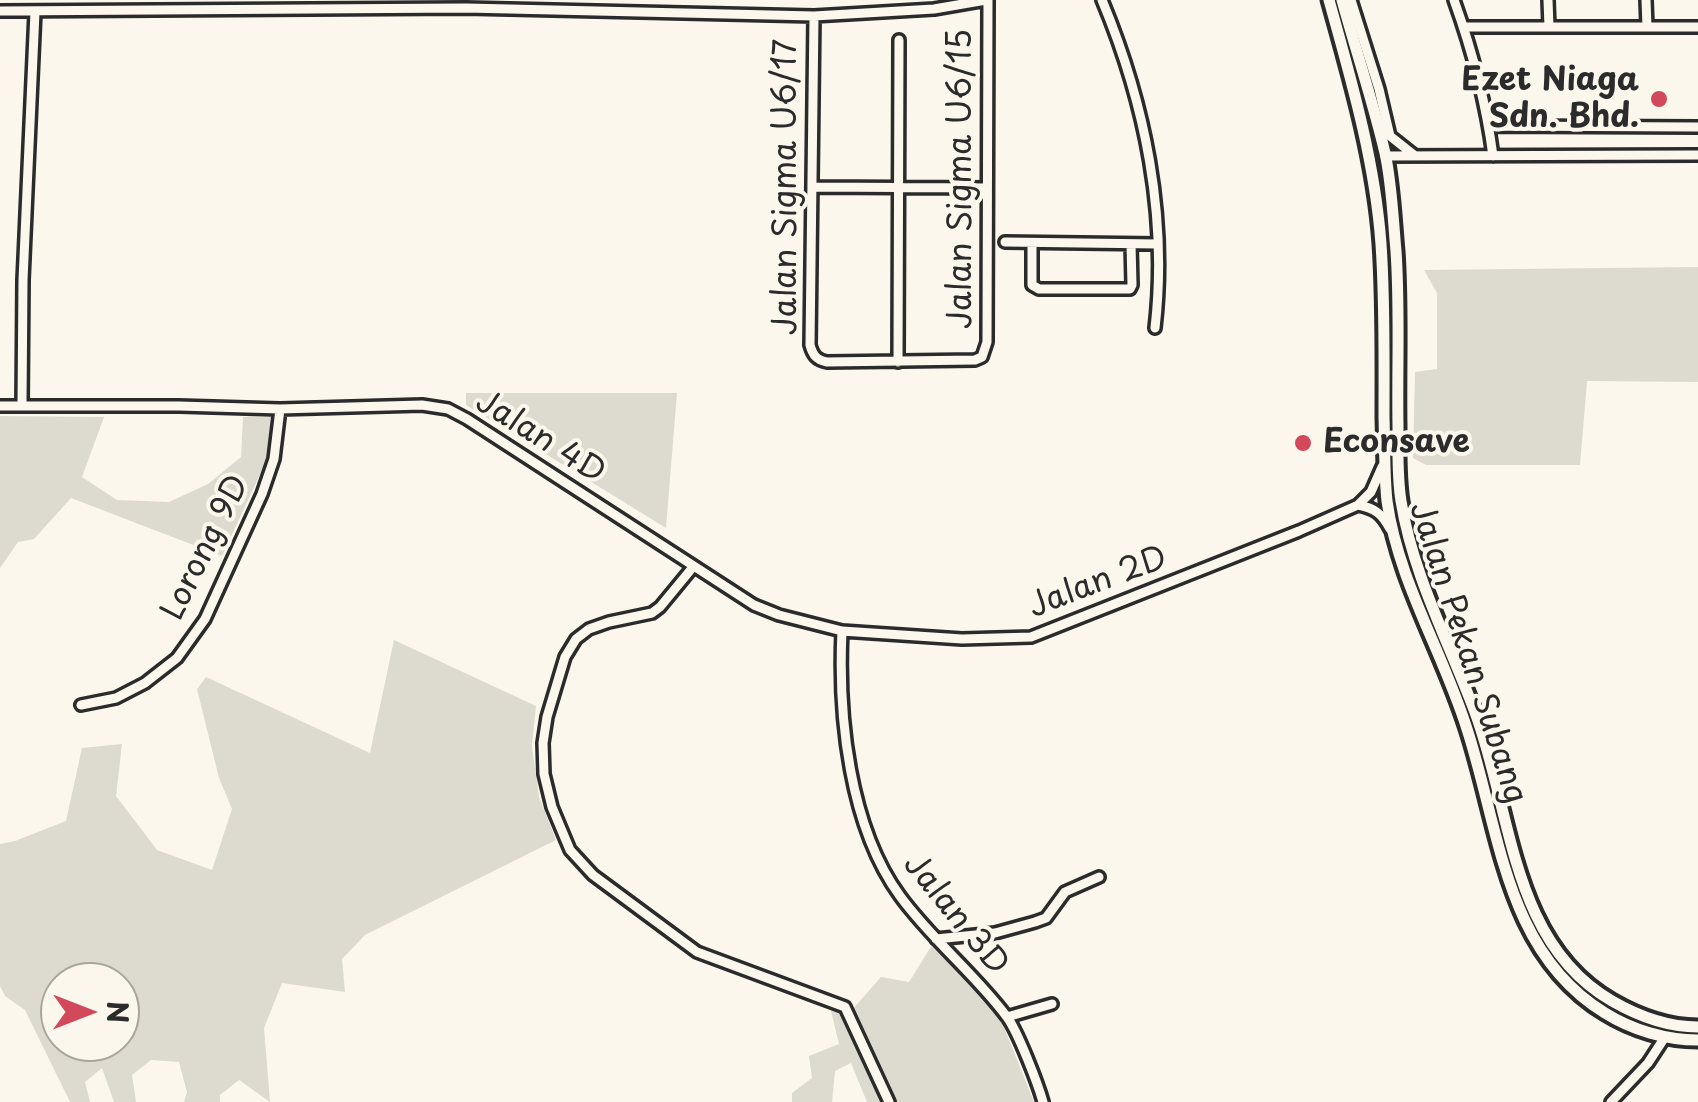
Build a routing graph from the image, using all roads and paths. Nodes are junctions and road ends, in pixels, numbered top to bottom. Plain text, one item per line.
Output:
1 (987, 0) edge
2 (1102, 0) edge
3 (1329, 0) edge
4 (1342, 0) edge
5 (1351, 0) edge
6 (1454, 0) edge
7 (1548, 0) edge
8 (1646, 0) edge
9 (380, 4) edge
10 (0, 11) edge
11 (35, 12) junction
12 (814, 16) junction
13 (1464, 27) junction
14 (1549, 27) junction
15 (1647, 27) junction
16 (1698, 28) edge
17 (899, 40) dead end
18 (1490, 126) junction
19 (1698, 126) edge
20 (1698, 155) edge
21 (1385, 156) junction
22 (1416, 156) junction
23 (1493, 156) junction
24 (812, 187) junction
25 (898, 188) junction
26 (987, 188) junction
27 (1005, 242) dead end
28 (1032, 243) junction
29 (1131, 244) junction
30 (1158, 244) junction
31 (1156, 328) dead end
32 (898, 362) junction
33 (22, 405) junction
34 (0, 406) edge
35 (280, 409) junction
36 (1385, 458) junction
37 (1358, 506) junction
38 (1394, 536) junction
39 (694, 567) junction
40 (842, 631) junction
41 (81, 705) dead end
42 (1099, 877) dead end
43 (936, 939) junction
44 (1052, 1004) dead end
45 (1007, 1017) junction
46 (1698, 1027) edge
47 (1665, 1037) junction
48 (1698, 1040) edge
49 (889, 1102) edge
50 (1043, 1102) edge
51 (1611, 1102) edge

1 - 12 street
1 - 26 street, Jalan Sigma U6/15
2 - 30 street
3 - 36 main road, Jalan Pekan Subang
4 - 21 main road, Jalan Pekan Subang
5 - 22 street
6 - 13 street
7 - 14 street
8 - 15 street
9 - 11 street
9 - 12 street
10 - 11 street
11 - 33 street
12 - 24 street, Jalan Sigma U6/17
13 - 14 street
13 - 18 street
14 - 15 street
15 - 16 street
17 - 25 street
18 - 19 street
18 - 23 street
20 - 23 street
21 - 22 street
21 - 46 main road, Jalan Pekan Subang
22 - 23 street
24 - 25 street
24 - 32 street, Jalan Sigma U6/17
25 - 26 street
25 - 32 street
26 - 32 street, Jalan Sigma U6/15
27 - 28 street
28 - 29 street
28 - 29 street
29 - 30 street
30 - 31 street
33 - 34 street, Jalan 4D
33 - 35 street, Jalan 4D
35 - 39 street, Jalan 4D
35 - 41 street, Lorong 9D
36 - 37 street
36 - 38 main road, Jalan Pekan Subang
37 - 38 street
37 - 40 street, Jalan 2D
38 - 47 main road, Jalan Pekan Subang
39 - 40 street, Jalan 4D
39 - 49 street
40 - 43 street, Jalan 3D
42 - 43 street
43 - 45 street, Jalan 3D
44 - 45 street
45 - 50 street, Jalan 3D
47 - 48 main road, Jalan Pekan Subang
47 - 51 street

